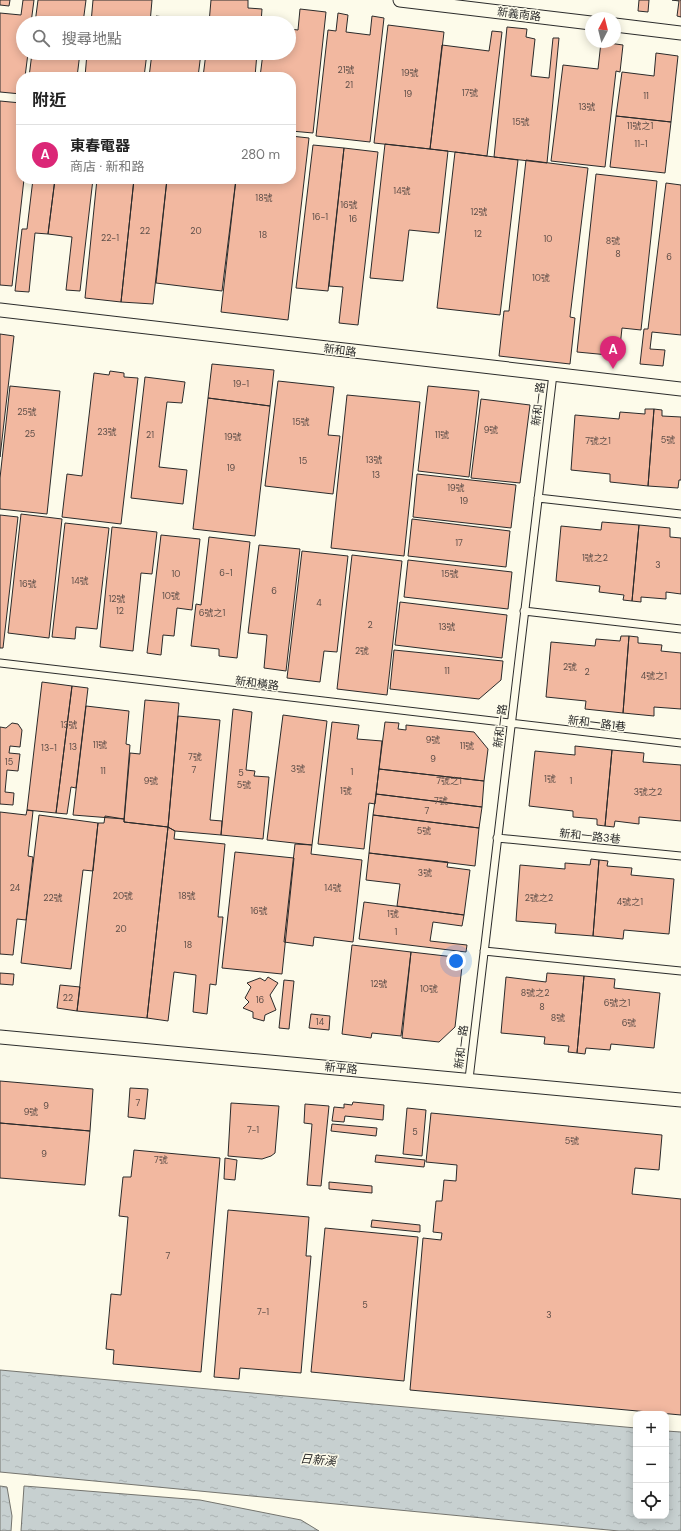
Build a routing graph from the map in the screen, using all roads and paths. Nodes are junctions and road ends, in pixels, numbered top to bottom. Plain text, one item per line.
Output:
1 (400, 0) edge
2 (585, 21) edge
3 (621, 26) edge
4 (681, 33) edge
5 (0, 310) edge
6 (552, 374) junction
7 (681, 389) edge
8 (538, 498) junction
9 (681, 514) edge
10 (524, 611) junction
11 (681, 628) edge
12 (0, 664) edge
13 (511, 724) junction
14 (681, 743) edge
15 (497, 838) junction
16 (681, 856) edge
17 (484, 951) junction
18 (681, 971) edge
19 (0, 1037) edge
20 (469, 1079) junction
21 (681, 1100) edge

1 - 2 street, 新義南路
3 - 4 street
5 - 6 street, 新和路
6 - 7 street, 新和路
6 - 8 lane, 新和一路
8 - 9 lane
8 - 10 lane, 新和一路
10 - 11 lane
10 - 13 lane, 新和一路
12 - 13 lane, 新和橫路
13 - 14 lane, 新和一路1巷
13 - 15 lane, 新和一路
15 - 16 lane, 新和一路3巷
15 - 17 lane, 新和一路
17 - 18 lane
17 - 20 lane, 新和一路
19 - 20 street, 新平路
20 - 21 street, 新平路

